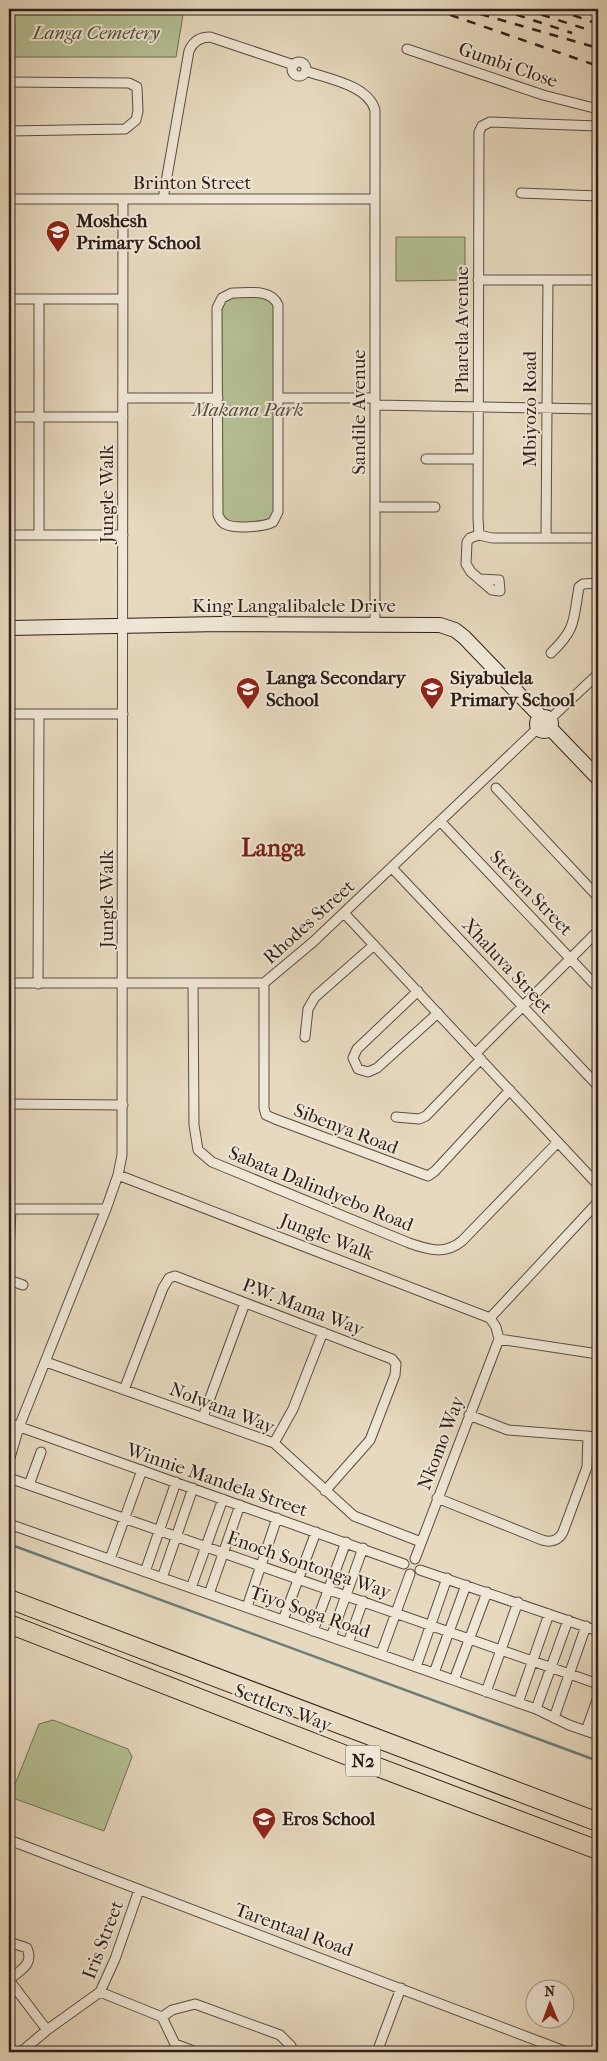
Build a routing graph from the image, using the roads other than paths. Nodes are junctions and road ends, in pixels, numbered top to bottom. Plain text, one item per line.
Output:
1 (407, 49) dead end
2 (9, 82) edge
3 (598, 109) edge
4 (598, 126) edge
5 (9, 131) edge
6 (521, 192) dead end
7 (598, 196) edge
8 (9, 199) edge
9 (123, 199) junction
10 (163, 199) junction
11 (375, 199) junction
12 (478, 280) junction
13 (548, 280) junction
14 (598, 280) edge
15 (9, 299) edge
16 (39, 299) junction
17 (123, 299) junction
18 (123, 398) junction
19 (218, 398) junction
20 (278, 398) junction
21 (374, 402) junction
22 (478, 407) junction
23 (546, 408) junction
24 (598, 409) edge
25 (9, 417) edge
26 (38, 417) junction
27 (123, 417) junction
28 (426, 459) dead end
29 (478, 459) junction
30 (375, 507) junction
31 (435, 508) dead end
32 (9, 535) edge
33 (39, 535) junction
34 (123, 535) junction
35 (480, 535) junction
36 (546, 538) junction
37 (598, 538) edge
38 (479, 578) dead end
39 (598, 583) edge
40 (375, 624) junction
41 (123, 626) junction
42 (9, 628) edge
43 (551, 653) dead end
44 (598, 674) edge
45 (9, 714) edge
46 (39, 714) junction
47 (123, 714) junction
48 (545, 723) junction
49 (598, 778) edge
50 (496, 788) dead end
51 (441, 822) junction
52 (392, 868) junction
53 (598, 897) edge
54 (344, 913) junction
55 (598, 931) edge
56 (374, 945) junction
57 (571, 959) junction
58 (123, 983) junction
59 (264, 983) junction
60 (9, 984) edge
61 (38, 984) junction
62 (193, 984) junction
63 (598, 988) edge
64 (418, 991) junction
65 (522, 1007) junction
66 (438, 1013) junction
67 (304, 1037) dead end
68 (479, 1056) junction
69 (598, 1086) edge
70 (510, 1090) junction
71 (9, 1104) edge
72 (123, 1105) junction
73 (396, 1117) dead end
74 (558, 1142) junction
75 (118, 1175) junction
76 (598, 1185) edge
77 (598, 1202) edge
78 (10, 1209) edge
79 (106, 1209) junction
80 (9, 1252) edge
81 (9, 1280) edge
82 (23, 1285) dead end
83 (246, 1303) junction
84 (490, 1318) junction
85 (323, 1332) junction
86 (499, 1339) junction
87 (598, 1354) edge
88 (46, 1362) junction
89 (124, 1390) junction
90 (470, 1415) junction
91 (203, 1417) junction
92 (9, 1423) edge
93 (19, 1427) junction
94 (588, 1436) junction
95 (598, 1437) edge
96 (274, 1443) junction
97 (41, 1452) dead end
98 (9, 1461) edge
99 (142, 1470) junction
100 (9, 1478) edge
101 (176, 1482) junction
102 (29, 1484) junction
103 (193, 1488) junction
104 (325, 1490) junction
105 (437, 1498) junction
106 (223, 1499) junction
107 (240, 1505) junction
108 (125, 1518) junction
109 (277, 1518) junction
110 (9, 1524) edge
111 (159, 1530) junction
112 (316, 1532) junction
113 (176, 1536) junction
114 (346, 1542) junction
115 (422, 1542) junction
116 (206, 1546) junction
117 (362, 1548) junction
118 (224, 1553) junction
119 (110, 1559) junction
120 (415, 1559) junction
121 (404, 1564) junction
122 (261, 1566) junction
123 (420, 1570) junction
124 (145, 1572) junction
125 (410, 1574) junction
126 (162, 1578) junction
127 (447, 1578) junction
128 (299, 1579) junction
129 (466, 1585) junction
130 (192, 1588) junction
131 (329, 1590) junction
132 (487, 1592) junction
133 (209, 1594) junction
134 (346, 1596) junction
135 (9, 1599) edge
136 (362, 1601) junction
137 (518, 1602) junction
138 (246, 1607) junction
139 (396, 1613) junction
140 (550, 1614) junction
141 (283, 1620) junction
142 (568, 1620) junction
143 (9, 1624) edge
144 (430, 1625) junction
145 (586, 1626) junction
146 (313, 1630) junction
147 (598, 1631) edge
148 (449, 1632) junction
149 (331, 1637) junction
150 (469, 1639) junction
151 (348, 1643) junction
152 (501, 1650) junction
153 (381, 1654) junction
154 (533, 1661) junction
155 (416, 1667) junction
156 (551, 1667) junction
157 (434, 1673) junction
158 (570, 1674) junction
159 (454, 1680) junction
160 (598, 1684) edge
161 (486, 1692) junction
162 (598, 1698) edge
163 (518, 1703) junction
164 (536, 1709) junction
165 (554, 1718) junction
166 (586, 1731) junction
167 (598, 1735) edge
168 (598, 1822) edge
169 (9, 1840) edge
170 (598, 1850) edge
171 (139, 1890) junction
172 (9, 1942) edge
173 (9, 1980) edge
174 (401, 1988) junction
175 (100, 1992) junction
176 (162, 2017) junction
177 (47, 2030) junction
178 (21, 2052) edge
179 (196, 2052) edge
180 (293, 2052) edge
181 (377, 2052) edge
182 (567, 2052) edge

1 - 3 street, Gumbi Close
2 - 5 street
4 - 12 street, Pharela Avenue
6 - 7 street
8 - 9 street, Brinton Street
9 - 10 street, Brinton Street
9 - 17 street, Jungle Walk
10 - 11 street, Brinton Street
10 - 11 street, Sandile Avenue
11 - 21 street, Sandile Avenue
12 - 13 street
12 - 22 street, Pharela Avenue
13 - 14 street
13 - 23 street, Mbiyozo Road
15 - 16 street
16 - 17 street
16 - 26 street
17 - 18 street, Jungle Walk
18 - 19 street
18 - 27 street, Jungle Walk
19 - 20 street
19 - 20 street
20 - 21 street
21 - 22 street
21 - 30 street, Sandile Avenue
22 - 23 street
22 - 29 street, Pharela Avenue
23 - 24 street
23 - 36 street, Mbiyozo Road
25 - 26 street
26 - 27 street
26 - 33 street
27 - 34 street, Jungle Walk
28 - 29 street
29 - 35 street, Pharela Avenue
30 - 31 street
30 - 40 street, Sandile Avenue
32 - 33 street
33 - 34 street
34 - 41 street, Jungle Walk
35 - 36 street
35 - 38 street
36 - 37 street
39 - 43 street
40 - 41 street, King Langalibalele Drive
40 - 48 street, King Langalibalele Drive
41 - 42 street, King Langalibalele Drive
41 - 47 street, Jungle Walk
44 - 48 street, Rhodes Street
45 - 46 street
46 - 47 street
46 - 61 street
47 - 58 street, Jungle Walk
48 - 49 street, King Langalibalele Drive
48 - 51 street, Rhodes Street
50 - 53 street
51 - 52 street, Rhodes Street
51 - 57 street, Steven Street
52 - 54 street, Rhodes Street
52 - 65 street, Xhaluva Street
54 - 56 street
54 - 59 street, Rhodes Street
55 - 57 street
56 - 64 street
56 - 67 street
57 - 63 street, Steven Street
57 - 65 street
58 - 61 street, Rhodes Street
58 - 62 street, Rhodes Street
58 - 72 street, Jungle Walk
59 - 62 street, Rhodes Street
59 - 70 street, Sibenya Road
60 - 61 street, Rhodes Street
62 - 74 street, Sabata Dalindyebo Road
64 - 66 street
64 - 66 street
65 - 68 street
65 - 69 street, Xhaluva Street
66 - 68 street
68 - 70 street
68 - 73 street
70 - 74 street
71 - 72 street
72 - 75 street, Jungle Walk
74 - 76 street
75 - 79 street
75 - 84 street, Jungle Walk
77 - 84 street
78 - 79 street
78 - 80 street
79 - 88 street
81 - 82 street
83 - 85 street, P.W. Mama Way
83 - 89 street, P.W. Mama Way
83 - 91 street
84 - 86 street
85 - 96 street
85 - 104 street, P.W. Mama Way
86 - 87 street
86 - 90 street, Nkomo Way
88 - 89 street, Nolwana Way
88 - 93 street
89 - 91 street, Nolwana Way
90 - 94 street
90 - 105 street, Nkomo Way
91 - 96 street, Nolwana Way
92 - 93 street, Winnie Mandela Street
93 - 98 street
93 - 99 street, Winnie Mandela Street
94 - 95 street
94 - 105 street
96 - 104 street, Nolwana Way
97 - 102 street
99 - 101 street, Winnie Mandela Street
99 - 108 street
100 - 102 street, Enoch Sontonga Way
101 - 103 street, Winnie Mandela Street
101 - 111 street
102 - 108 street, Enoch Sontonga Way
103 - 106 street, Winnie Mandela Street
103 - 113 street
104 - 115 street, Nolwana Way
105 - 115 street, Nkomo Way
106 - 107 street, Winnie Mandela Street
106 - 116 street
107 - 109 street, Winnie Mandela Street
107 - 118 street
108 - 111 street, Enoch Sontonga Way
108 - 119 street
109 - 112 street, Winnie Mandela Street
109 - 122 street
110 - 119 street, Tiyo Soga Road
111 - 113 street, Enoch Sontonga Way
111 - 124 street
112 - 114 street, Winnie Mandela Street
112 - 128 street
113 - 116 street, Enoch Sontonga Way
113 - 126 street
114 - 117 street, Winnie Mandela Street
114 - 131 street
115 - 120 street, Nkomo Way
116 - 118 street, Enoch Sontonga Way
116 - 130 street
117 - 121 street, Winnie Mandela Street
117 - 134 street
118 - 122 street, Enoch Sontonga Way
118 - 133 street
119 - 124 street, Tiyo Soga Road
120 - 121 street
120 - 123 street
121 - 125 street
122 - 128 street, Enoch Sontonga Way
122 - 138 street
123 - 125 street
123 - 127 street
124 - 126 street, Tiyo Soga Road
125 - 139 street
126 - 130 street, Tiyo Soga Road
127 - 129 street
127 - 144 street
128 - 131 street, Enoch Sontonga Way
128 - 141 street
129 - 132 street
129 - 148 street
130 - 133 street, Tiyo Soga Road
131 - 134 street, Enoch Sontonga Way
131 - 146 street
132 - 137 street
132 - 150 street
133 - 138 street, Tiyo Soga Road
134 - 136 street, Enoch Sontonga Way
134 - 149 street
135 - 168 highway, Settlers Way / N2
136 - 139 street, Enoch Sontonga Way
136 - 151 street
137 - 140 street
137 - 152 street
138 - 141 street, Tiyo Soga Road
139 - 144 street, Enoch Sontonga Way
139 - 153 street
140 - 142 street
140 - 154 street
141 - 146 street, Tiyo Soga Road
142 - 145 street
142 - 156 street
143 - 170 highway, Settlers Way / N2
144 - 148 street, Enoch Sontonga Way
144 - 155 street
145 - 147 street
145 - 158 street
146 - 149 street, Tiyo Soga Road
148 - 150 street, Enoch Sontonga Way
148 - 157 street
149 - 151 street, Tiyo Soga Road
150 - 152 street, Enoch Sontonga Way
150 - 159 street
151 - 153 street, Tiyo Soga Road
152 - 154 street, Enoch Sontonga Way
152 - 161 street
153 - 155 street, Tiyo Soga Road
154 - 156 street, Enoch Sontonga Way
154 - 163 street
155 - 157 street, Tiyo Soga Road
156 - 158 street, Enoch Sontonga Way
156 - 164 street
157 - 159 street, Tiyo Soga Road
158 - 160 street, Enoch Sontonga Way
158 - 165 street
159 - 161 street, Tiyo Soga Road
161 - 163 street, Tiyo Soga Road
162 - 166 street
163 - 164 street, Tiyo Soga Road
164 - 165 street, Tiyo Soga Road
165 - 166 street, Tiyo Soga Road
166 - 167 street, Tiyo Soga Road
169 - 171 street, Tarentaal Road
171 - 174 street, Tarentaal Road
171 - 175 street, Iris Street
172 - 173 street
173 - 177 street
174 - 181 street
174 - 182 street, Tarentaal Road
175 - 176 street
175 - 177 street, Iris Street
176 - 179 street
176 - 180 street
177 - 178 street, Iris Street

